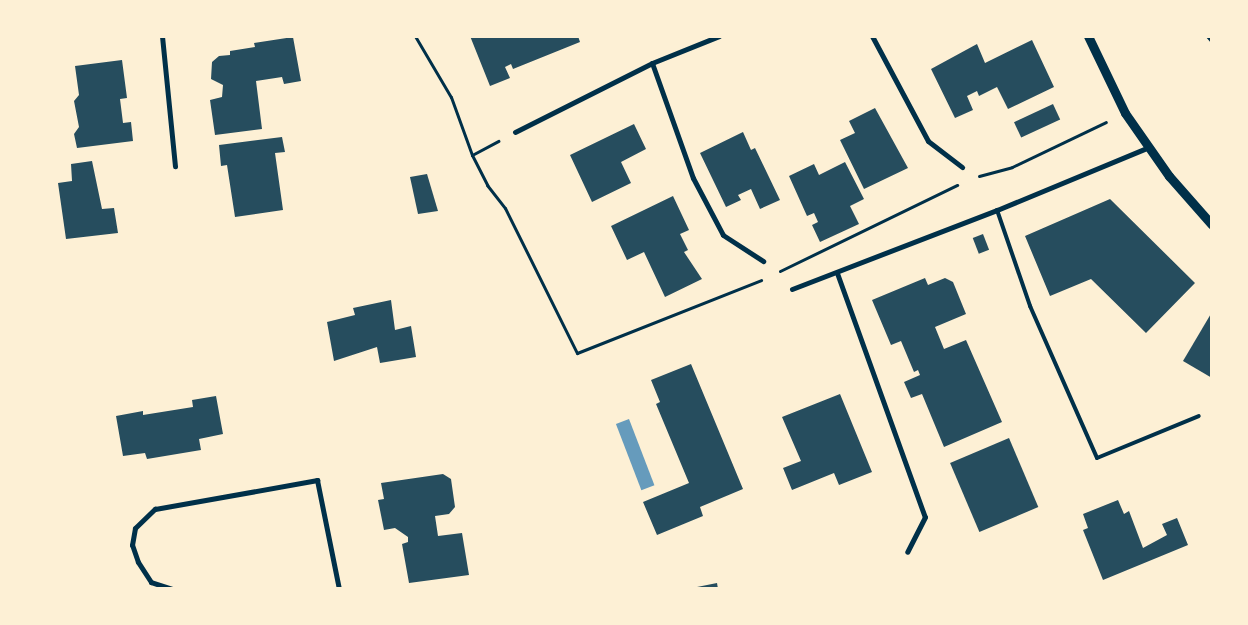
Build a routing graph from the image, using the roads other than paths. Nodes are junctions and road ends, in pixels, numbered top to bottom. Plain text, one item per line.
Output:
1 (162, 36) edge
2 (719, 36) edge
3 (872, 36) edge
4 (1088, 36) edge
5 (652, 63) junction
6 (515, 132) road end
7 (1149, 147) junction
8 (175, 166) dead end
9 (962, 167) dead end
10 (997, 210) junction
11 (1212, 225) edge
12 (762, 260) dead end
13 (837, 273) junction
14 (792, 289) dead end
15 (1199, 416) dead end
16 (907, 552) dead end
17 (172, 589) edge
18 (339, 589) edge

1 - 8 street
2 - 5 street
3 - 9 street
4 - 7 street
5 - 6 street
5 - 12 street
7 - 10 street
7 - 11 street
10 - 13 street
10 - 15 lane
13 - 14 street
13 - 16 street
17 - 18 street

